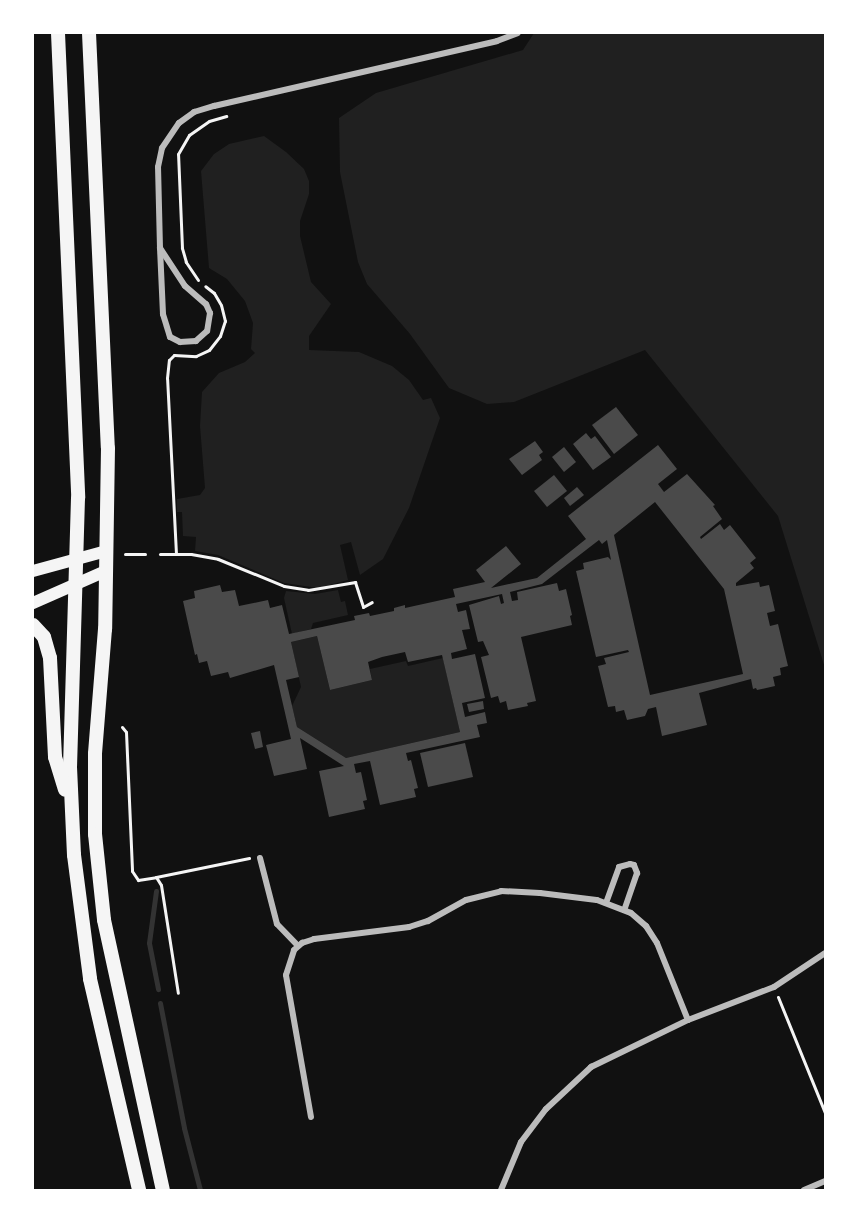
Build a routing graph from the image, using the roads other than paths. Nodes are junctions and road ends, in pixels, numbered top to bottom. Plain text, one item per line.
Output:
1 (58, 33) edge
2 (89, 33) edge
3 (518, 33) edge
4 (160, 248) junction
5 (106, 551) junction
6 (76, 558) junction
7 (33, 571) edge
8 (106, 571) junction
9 (76, 583) junction
10 (33, 603) edge
11 (33, 625) edge
12 (71, 807) junction
13 (260, 858) road end
14 (606, 903) junction
15 (624, 910) junction
16 (298, 946) junction
17 (825, 953) edge
18 (688, 1020) junction
19 (311, 1117) dead end
20 (825, 1181) edge
21 (139, 1190) edge
22 (163, 1190) edge
23 (501, 1190) edge
24 (804, 1190) edge

1 - 6 highway
2 - 5 highway
3 - 4 street
4 - 4 street
5 - 6 main road
5 - 8 highway
6 - 7 main road
6 - 9 highway
8 - 9 main road
8 - 22 highway
9 - 10 main road
9 - 12 highway
11 - 12 highway
12 - 21 highway
13 - 16 street
14 - 15 street
14 - 15 street
14 - 16 street
15 - 18 street
16 - 19 street
17 - 18 street
18 - 23 street
20 - 24 street

